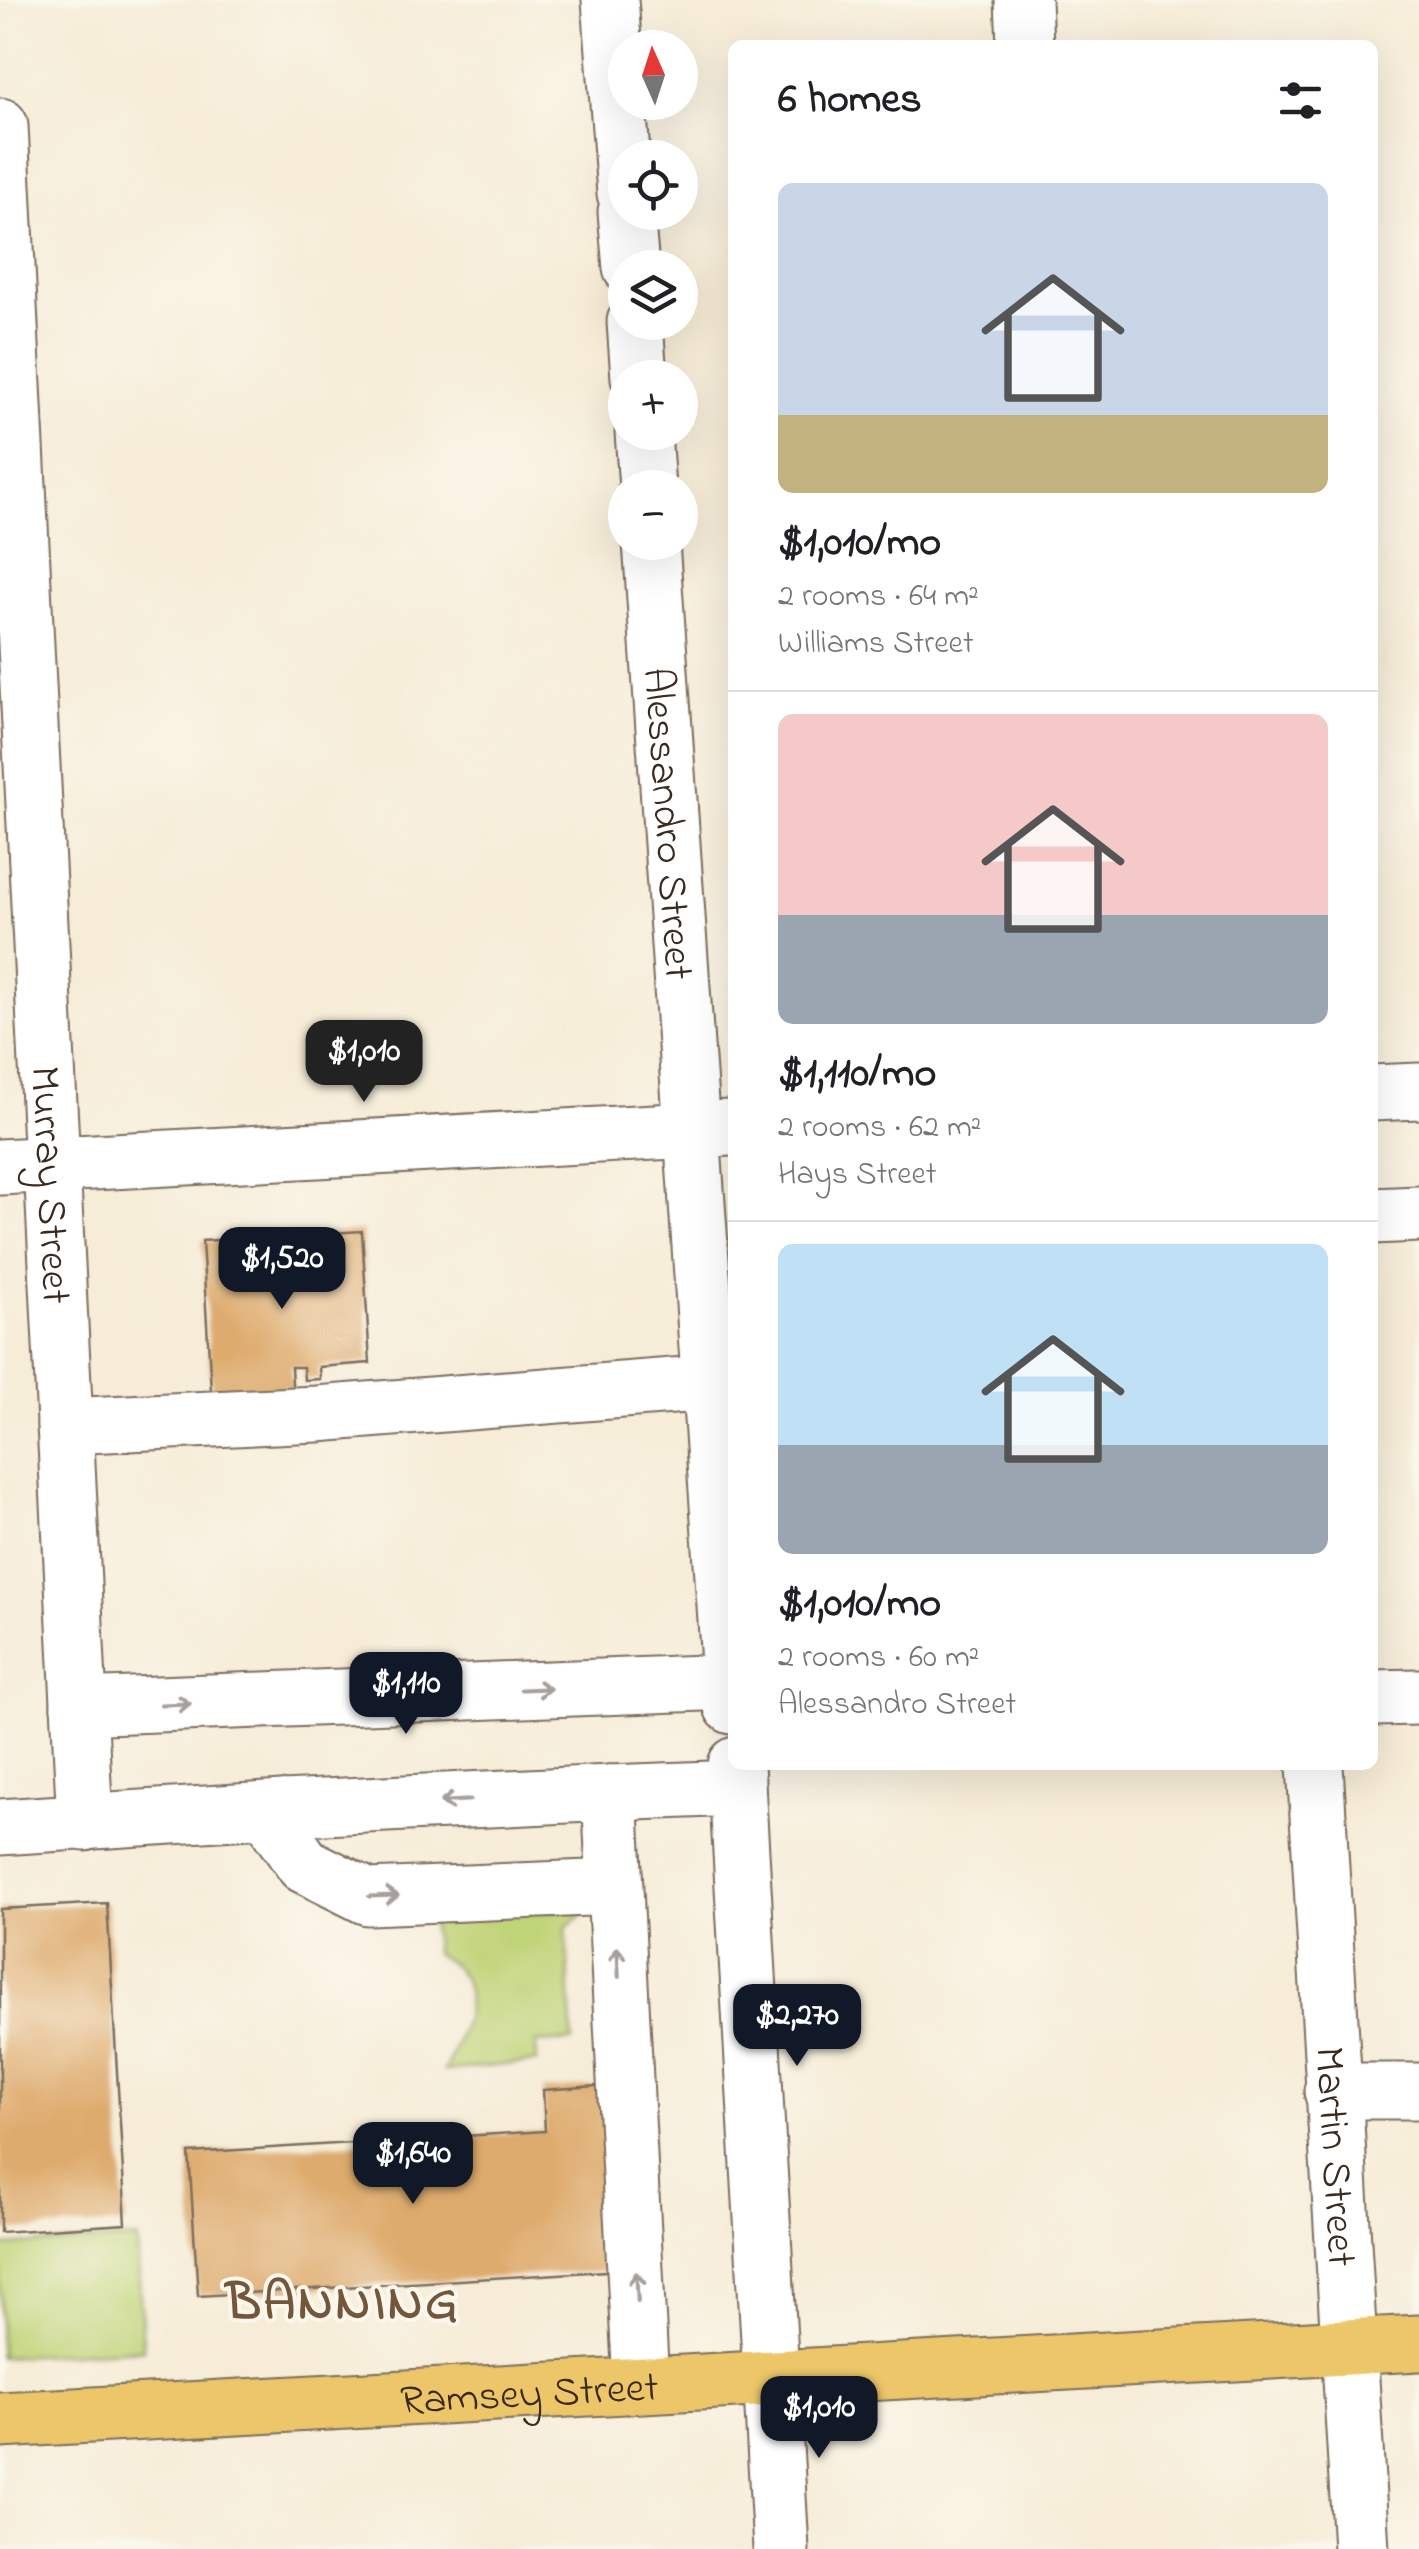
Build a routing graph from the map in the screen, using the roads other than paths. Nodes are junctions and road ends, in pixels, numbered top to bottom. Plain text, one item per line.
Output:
1 (610, 0) edge
2 (1023, 0) edge
3 (1026, 40) edge
4 (0, 126) edge
5 (621, 140) edge
6 (654, 560) edge
7 (1419, 1091) edge
8 (1378, 1093) edge
9 (714, 1129) edge
10 (26, 1165) edge
11 (1419, 1214) edge
12 (1378, 1216) edge
13 (712, 1382) junction
14 (65, 1426) junction
15 (728, 1645) edge
16 (728, 1694) edge
17 (1419, 1697) edge
18 (1378, 1698) edge
19 (79, 1708) junction
20 (1315, 1770) edge
21 (737, 1776) edge
22 (610, 1793) junction
23 (283, 1809) junction
24 (85, 1822) junction
25 (0, 1827) edge
26 (614, 1886) junction
27 (1332, 2090) junction
28 (1419, 2091) edge
29 (1419, 2343) edge
30 (1348, 2346) junction
31 (773, 2376) junction
32 (641, 2384) junction
33 (0, 2420) edge
34 (781, 2549) edge
35 (1361, 2549) edge

1 - 5 street
2 - 3 street
4 - 10 street, Murray Street
6 - 9 street, Alessandro Street
7 - 8 street
9 - 10 street
9 - 13 street, Alessandro Street
10 - 14 street, Murray Street
11 - 12 street
13 - 14 street
13 - 15 street, Alessandro Street
14 - 19 street, Murray Street
19 -> 16 street
17 - 18 street
19 - 24 street, Murray Street
20 - 27 street, Martin Street
21 - 22 street
21 - 31 street
22 -> 23 street
22 - 26 street
23 - 24 street
23 -> 26 street
24 - 25 street
32 -> 26 street
27 - 28 street
27 - 30 street, Martin Street
29 - 30 main road, Ramsey Street
30 - 31 main road, Ramsey Street
30 - 35 street, Martin Street
31 - 32 main road, Ramsey Street
31 - 34 street
32 - 33 main road, Ramsey Street

